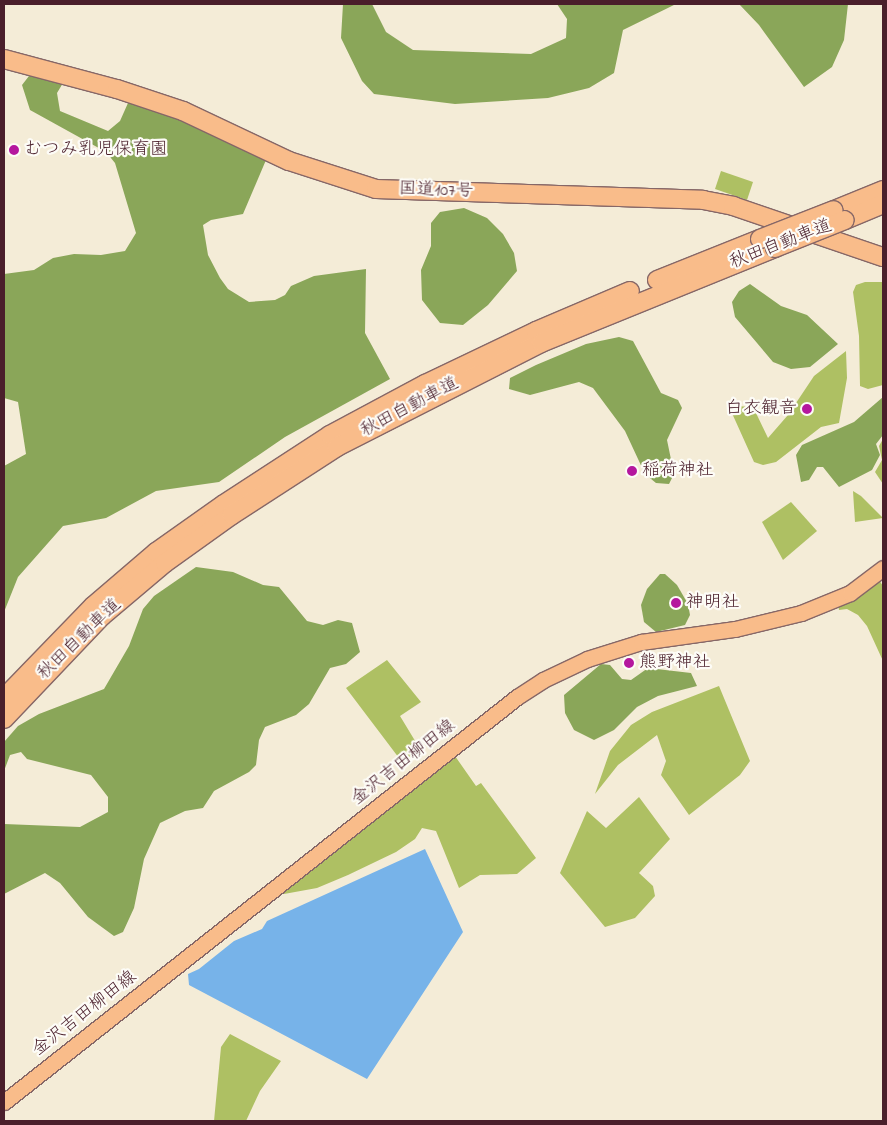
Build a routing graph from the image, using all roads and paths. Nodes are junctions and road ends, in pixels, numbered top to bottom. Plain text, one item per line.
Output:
1 (4, 59) edge
2 (883, 190) edge
3 (883, 204) edge
4 (839, 215) junction
5 (767, 244) junction
6 (883, 257) edge
7 (883, 568) edge
8 (4, 698) edge
9 (4, 719) edge
10 (4, 1102) edge

1 - 6 highway, 国道107号
2 - 4 highway, 秋田自動車道
3 - 4 highway, 秋田自動車道
4 - 5 highway, 秋田自動車道, bridge
5 - 8 highway, 秋田自動車道
5 - 9 highway, 秋田自動車道
7 - 10 main road, 金沢吉田柳田線

